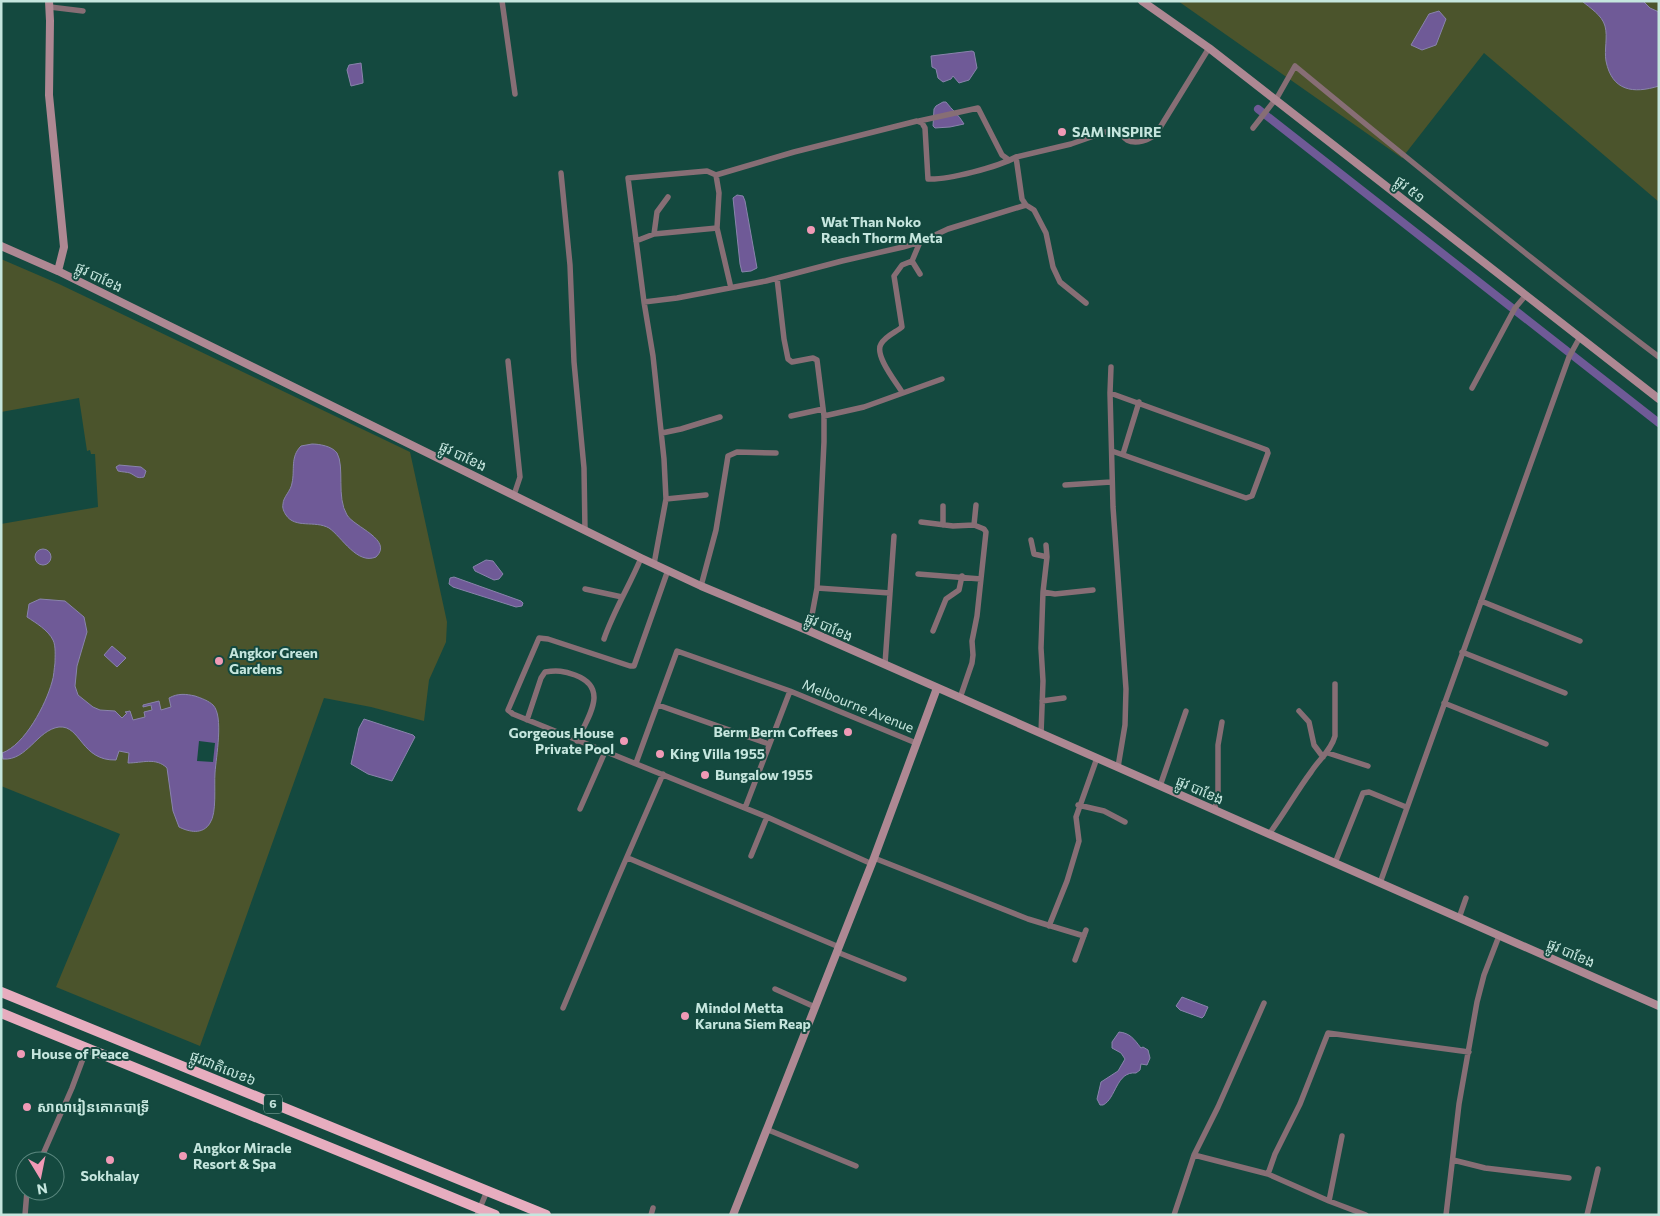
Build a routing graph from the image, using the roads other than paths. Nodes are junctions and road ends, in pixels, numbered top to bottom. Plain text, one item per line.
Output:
1 (502, 1) edge
2 (1142, 1) edge
3 (49, 4) edge
4 (83, 10) dead end
5 (1209, 48) junction
6 (515, 94) dead end
7 (1277, 98) junction
8 (917, 121) junction
9 (1253, 128) dead end
10 (1016, 157) junction
11 (1009, 160) junction
12 (562, 173) dead end
13 (716, 175) junction
14 (668, 197) dead end
15 (1026, 205) junction
16 (717, 228) junction
17 (654, 234) junction
18 (636, 241) junction
19 (920, 242) junction
20 (1, 246) edge
21 (912, 261) junction
22 (58, 271) junction
23 (920, 274) dead end
24 (777, 278) junction
25 (731, 288) junction
26 (1526, 295) junction
27 (644, 302) junction
28 (1086, 303) dead end
29 (1578, 341) junction
30 (1659, 357) edge
31 (508, 361) dead end
32 (1111, 367) dead end
33 (942, 378) dead end
34 (1472, 388) dead end
35 (902, 392) junction
36 (1110, 393) junction
37 (1659, 399) edge
38 (1139, 402) junction
39 (822, 409) junction
40 (720, 416) dead end
41 (791, 416) dead end
42 (824, 416) junction
43 (662, 433) junction
44 (1112, 451) junction
45 (776, 453) dead end
46 (1123, 454) junction
47 (1111, 482) junction
48 (1065, 485) dead end
49 (514, 495) junction
50 (706, 496) dead end
51 (666, 499) junction
52 (976, 505) dead end
53 (943, 506) dead end
54 (921, 522) dead end
55 (943, 525) junction
56 (974, 526) junction
57 (585, 530) junction
58 (894, 536) dead end
59 (1031, 540) dead end
60 (1046, 545) dead end
61 (1047, 557) junction
62 (641, 558) junction
63 (654, 564) junction
64 (668, 570) junction
65 (918, 574) dead end
66 (962, 576) junction
67 (981, 579) junction
68 (702, 586) junction
69 (817, 588) junction
70 (585, 589) dead end
71 (1092, 590) dead end
72 (1043, 592) junction
73 (890, 593) junction
74 (622, 596) junction
75 (1481, 602) junction
76 (809, 631) junction
77 (933, 631) dead end
78 (604, 639) dead end
79 (1580, 641) dead end
80 (1462, 652) junction
81 (884, 664) junction
82 (1335, 684) dead end
83 (937, 688) junction
84 (790, 691) junction
85 (1565, 694) dead end
86 (960, 698) junction
87 (1064, 698) dead end
88 (1042, 701) junction
89 (1444, 703) junction
90 (658, 705) junction
91 (1186, 711) dead end
92 (1300, 711) dead end
93 (526, 720) junction
94 (1222, 722) dead end
95 (1041, 734) junction
96 (577, 740) junction
97 (916, 743) junction
98 (769, 744) junction
99 (1546, 744) dead end
100 (605, 752) junction
101 (1325, 755) junction
102 (1097, 758) junction
103 (636, 763) junction
104 (1368, 766) dead end
105 (1118, 768) junction
106 (664, 774) junction
107 (1160, 786) junction
108 (1078, 806) junction
109 (1406, 807) junction
110 (745, 808) junction
111 (580, 810) dead end
112 (1214, 810) junction
113 (767, 817) junction
114 (1125, 822) dead end
115 (1269, 834) junction
116 (751, 856) dead end
117 (628, 858) junction
118 (873, 861) junction
119 (1335, 863) junction
120 (1380, 883) junction
121 (1466, 898) dead end
122 (1459, 918) junction
123 (1049, 926) junction
124 (1086, 930) dead end
125 (1084, 936) junction
126 (1499, 936) junction
127 (838, 950) junction
128 (1076, 960) dead end
129 (904, 979) dead end
130 (775, 989) dead end
131 (1, 992) edge
132 (1264, 1003) dead end
133 (1659, 1006) edge
134 (815, 1007) junction
135 (563, 1008) dead end
136 (1, 1013) edge
137 (87, 1048) junction
138 (1469, 1052) junction
139 (766, 1129) junction
140 (1342, 1136) dead end
141 (44, 1151) edge
142 (1194, 1155) junction
143 (1453, 1160) junction
144 (856, 1166) dead end
145 (1598, 1169) dead end
146 (1268, 1174) junction
147 (1569, 1178) dead end
148 (487, 1191) junction
149 (26, 1201) edge
150 (1329, 1201) junction
151 (478, 1212) edge
152 (25, 1215) edge
153 (495, 1215) edge
154 (546, 1215) edge
155 (733, 1215) edge
156 (1174, 1215) edge
157 (1366, 1215) edge
158 (1446, 1215) edge
159 (1588, 1215) edge

1 - 6 street
2 - 5 street, ផ្លូវ ៥១
3 - 4 street
3 - 22 street
5 - 7 street, ផ្លូវ ៥១
5 - 10 street
7 - 9 street
7 - 26 street, ផ្លូវ ៥១
7 - 30 street
8 - 11 street
8 - 11 street
8 - 13 street
10 - 11 street
10 - 15 street
12 - 57 street
13 - 16 street
13 - 18 street
14 - 17 street
15 - 19 street
15 - 28 street
16 - 17 street
16 - 25 street
17 - 18 street
18 - 27 street
19 - 21 street
19 - 24 street
20 - 22 street, ផ្លូវ បាខែង
21 - 23 street
21 - 35 street
22 - 49 street, ផ្លូវ បាខែង
24 - 25 street
24 - 39 street
25 - 27 street
26 - 29 street, ផ្លូវ ៥១
26 - 34 street
27 - 43 street
29 - 37 street, ផ្លូវ ៥១
29 - 75 street
31 - 49 street
32 - 36 street
33 - 35 street
35 - 42 street
36 - 38 street
36 - 44 street
38 - 46 street
38 - 46 street
39 - 41 street
39 - 42 street
40 - 43 street
42 - 69 street
43 - 51 street
44 - 46 street
44 - 47 street
45 - 68 street
47 - 48 street
47 - 105 street
49 - 57 street, ផ្លូវ បាខែង
50 - 51 street
51 - 63 street
52 - 56 street
53 - 55 street
54 - 55 street
55 - 56 street
56 - 67 street
57 - 62 street, ផ្លូវ បាខែង
58 - 73 street
59 - 61 street
60 - 61 street
61 - 72 street
62 - 63 street, ផ្លូវ បាខែង
62 - 74 street
63 - 64 street, ផ្លូវ បាខែង
64 - 68 street, ផ្លូវ បាខែង
64 - 93 street
65 - 66 street
66 - 67 street
66 - 77 street
67 - 86 street
68 - 76 street, ផ្លូវ បាខែង
69 - 73 street
69 - 76 street
70 - 74 street
71 - 72 street
72 - 88 street
73 - 81 street
74 - 78 street
75 - 79 street
75 - 80 street
76 - 81 street, ផ្លូវ បាខែង
80 - 85 street
80 - 89 street
81 - 83 street, ផ្លូវ បាខែង
82 - 101 street
83 - 86 street, ផ្លូវ បាខែង
83 - 97 street
84 - 90 street, Melbourne Avenue
84 - 97 street, Melbourne Avenue
84 - 98 street, Melbourne Avenue
86 - 95 street, ផ្លូវ បាខែង
87 - 88 street
88 - 95 street
89 - 99 street
89 - 109 street
90 - 98 street
90 - 103 street, Melbourne Avenue
91 - 107 street
92 - 101 street
93 - 96 street
93 - 96 street
94 - 112 street
95 - 102 street, ផ្លូវ បាខែង
96 - 100 street
97 - 118 street
98 - 110 street, Melbourne Avenue
100 - 103 street
100 - 111 street
101 - 104 street
101 - 115 street
102 - 105 street, ផ្លូវ បាខែង
102 - 108 street
103 - 106 street
105 - 107 street, ផ្លូវ បាខែង
106 - 110 street
106 - 117 street
107 - 112 street, ផ្លូវ បាខែង
108 - 114 street
108 - 123 street
109 - 119 street
109 - 120 street
110 - 113 street
112 - 115 street, ផ្លូវ បាខែង
113 - 116 street
113 - 118 street
115 - 119 street, ផ្លូវ បាខែង
117 - 127 street
117 - 135 street
118 - 123 street
118 - 127 street
119 - 120 street, ផ្លូវ បាខែង
120 - 122 street, ផ្លូវ បាខែង
121 - 122 street
122 - 126 street, ផ្លូវ បាខែង
123 - 125 street
124 - 125 street
125 - 128 street
126 - 133 street, ផ្លូវ បាខែង
126 - 138 street
127 - 129 street
127 - 134 street
130 - 134 street
131 - 148 highway, ផ្លូវជាតិលេខ៦ / 6
132 - 142 street
134 - 139 street
136 - 137 highway, 6
137 - 141 street
137 - 151 highway, 6
138 - 143 street
138 - 146 street
139 - 144 street
139 - 155 street
140 - 150 street
142 - 146 street
142 - 156 street
143 - 147 street
143 - 158 street
145 - 159 street
146 - 150 street
148 - 151 street
148 - 154 highway, ផ្លូវជាតិលេខ៦ / 6
149 - 152 street
150 - 157 street
151 - 153 highway, 6

